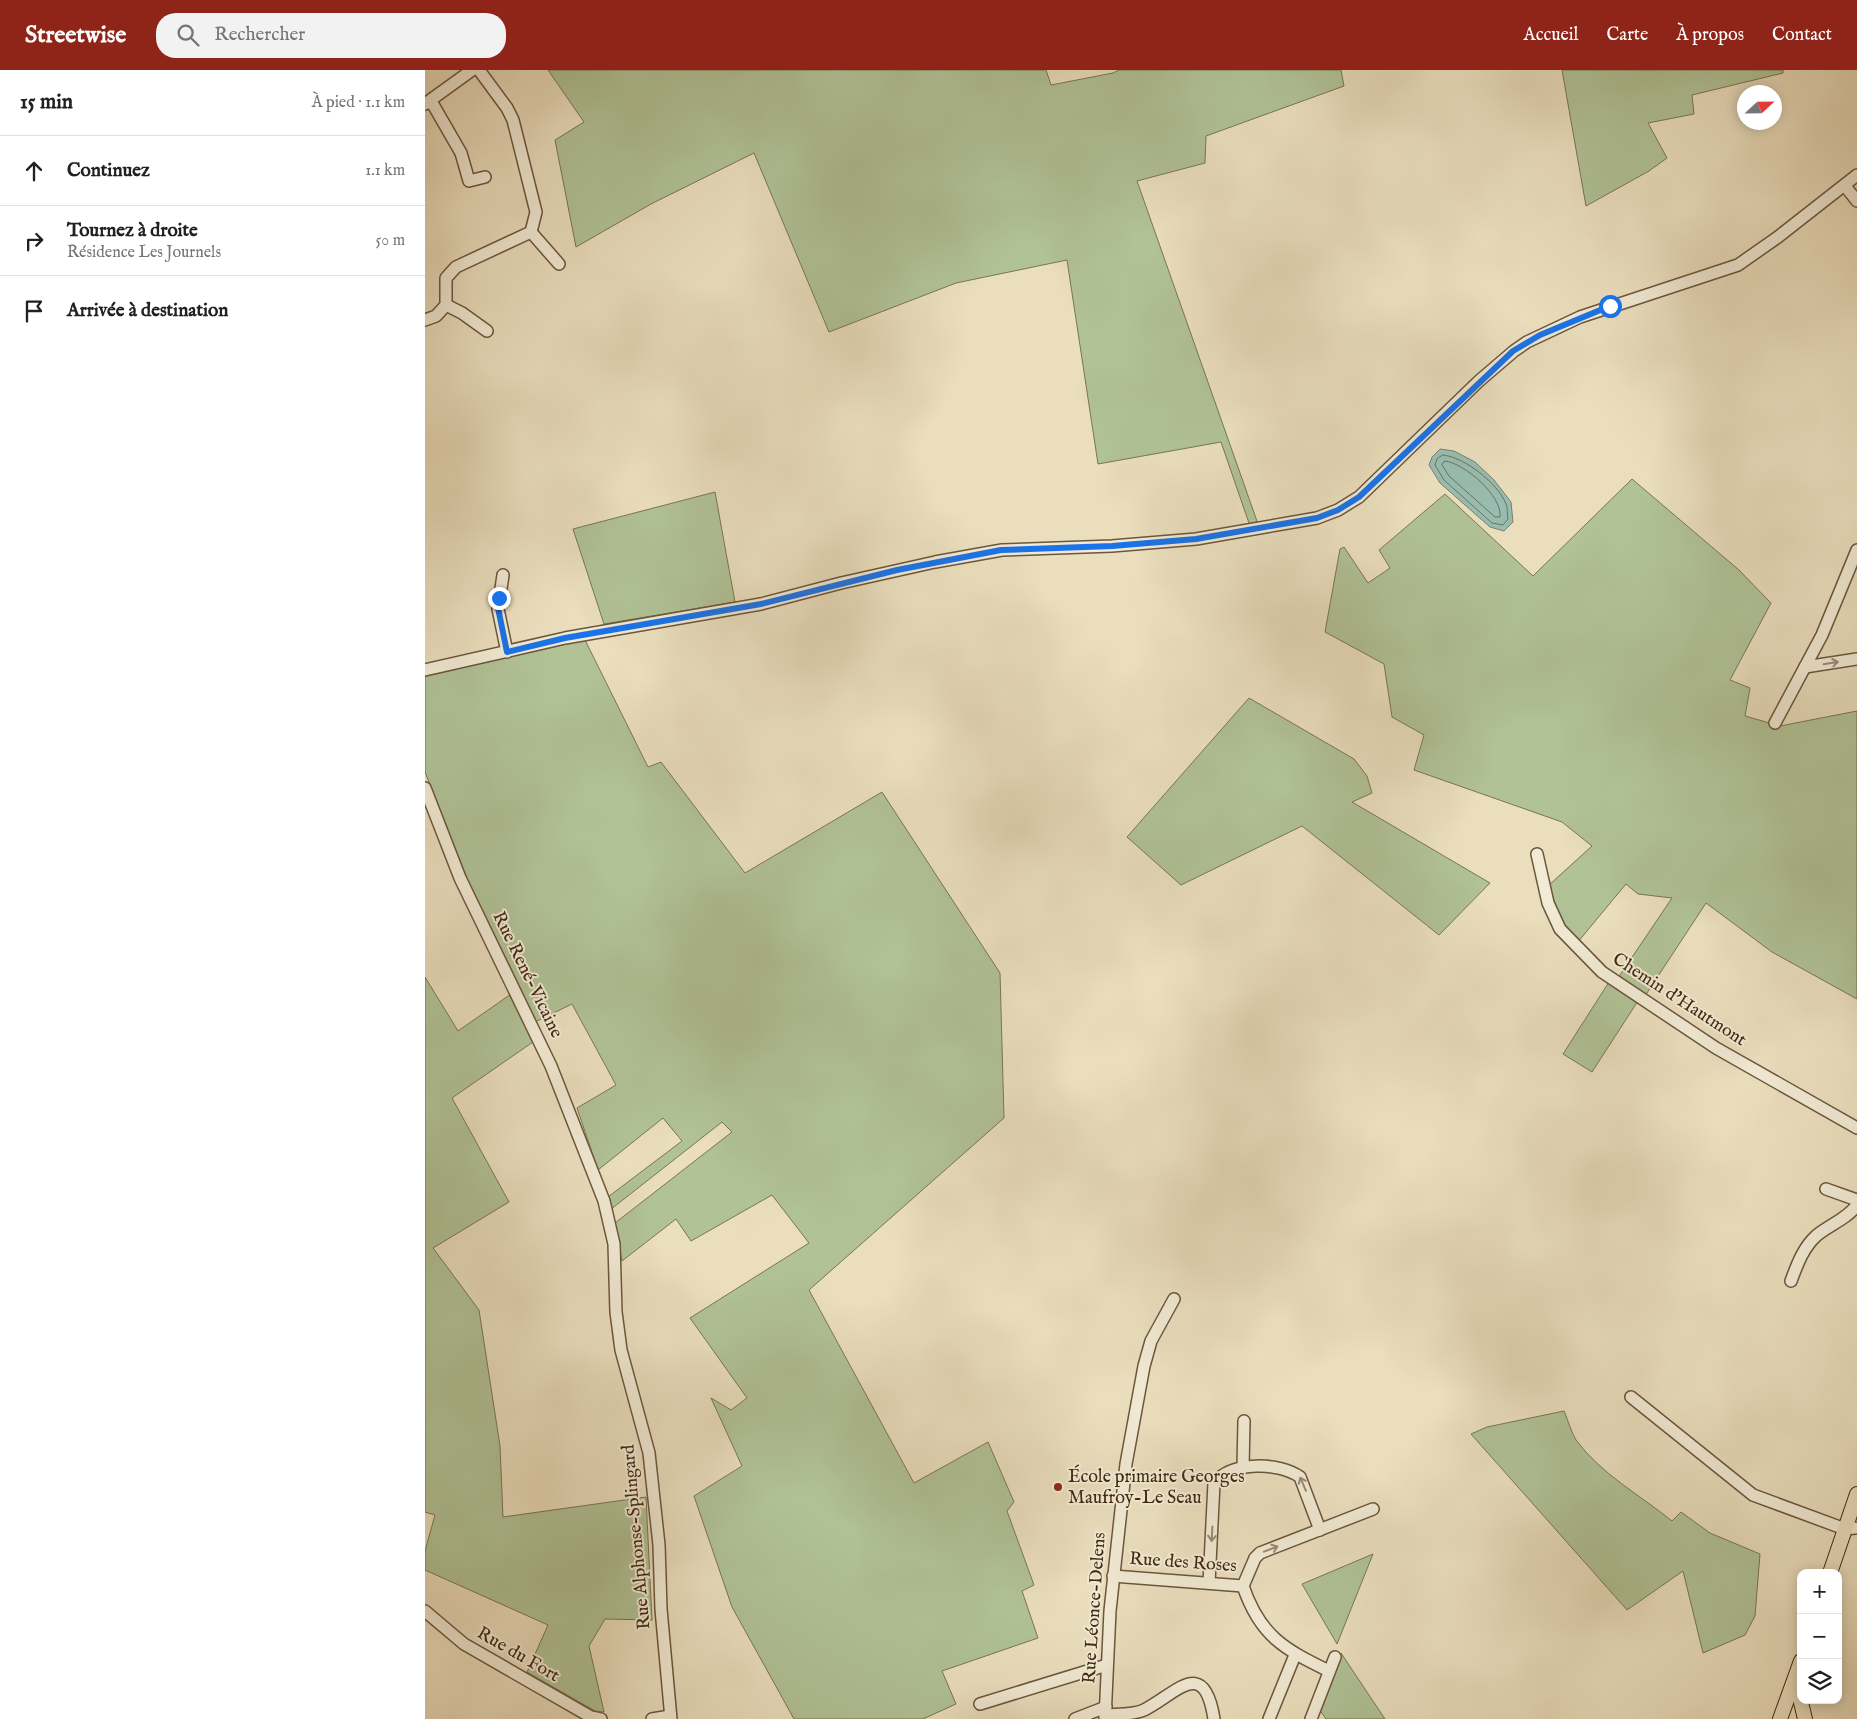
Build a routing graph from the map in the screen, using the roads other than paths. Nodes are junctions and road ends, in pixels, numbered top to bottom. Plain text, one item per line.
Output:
1 (472, 70) edge
2 (479, 70) edge
3 (428, 102) edge
4 (1857, 175) edge
5 (485, 177) dead end
6 (1845, 186) junction
7 (1857, 201) edge
8 (531, 232) junction
9 (559, 264) dead end
10 (446, 305) junction
11 (425, 320) edge
12 (487, 331) dead end
13 (1857, 550) edge
14 (503, 575) dead end
15 (507, 652) junction
16 (1857, 659) edge
17 (1805, 667) junction
18 (425, 670) edge
19 (1775, 724) dead end
20 (425, 788) edge
21 (1537, 854) dead end
22 (1857, 1128) edge
23 (597, 1177) joint
24 (1826, 1189) dead end
25 (1857, 1200) edge
26 (1857, 1205) edge
27 (1791, 1281) dead end
28 (1174, 1299) dead end
29 (1631, 1397) dead end
30 (1245, 1421) dead end
31 (1243, 1467) junction
32 (1857, 1494) edge
33 (1373, 1509) dead end
34 (1851, 1529) edge
35 (1321, 1530) junction
36 (1832, 1569) edge
37 (1840, 1569) edge
38 (1113, 1576) junction
39 (1209, 1582) junction
40 (1243, 1586) junction
41 (425, 1610) edge
42 (1295, 1654) junction
43 (1335, 1657) dead end
44 (1107, 1664) junction
45 (1329, 1671) junction
46 (1797, 1672) edge
47 (980, 1704) dead end
48 (1802, 1704) edge
49 (1106, 1714) edge
50 (1782, 1715) edge
51 (1805, 1717) edge
52 (670, 1718) edge
53 (601, 1719) edge
54 (652, 1719) edge
55 (1075, 1719) edge
56 (1214, 1719) edge
57 (1269, 1719) edge
58 (1311, 1719) edge

1 - 3 street
2 - 8 street
3 - 5 street
4 - 6 street
6 - 7 street
6 - 15 street
8 - 9 street
8 - 10 street
10 - 11 street
10 - 12 street
13 - 17 street
14 - 15 street
15 - 18 street
17 -> 16 street
17 - 19 street
20 - 23 street, Rue René-Vicaine
21 - 22 street, Chemin d'Hautmont
23 - 52 street, Rue Alphonse-Splingard
24 - 25 street
26 - 27 street
28 - 38 street, Rue Léonce-Delens
29 - 34 street
30 - 31 street
35 -> 31 street
31 -> 39 street
32 - 34 main road
33 - 35 street, Rue des Roses
34 - 36 main road
34 - 37 main road
40 -> 35 street, Rue des Roses
38 - 39 street, Rue des Roses
38 - 44 street, Rue Léonce-Delens
39 - 40 street, Rue des Roses
40 - 42 street
41 - 53 street, Rue du Fort
42 - 45 street
42 - 57 street
43 - 45 street
44 - 47 street
44 - 49 street, Rue Léonce-Delens
45 - 58 street
46 - 50 main road
48 - 51 main road
49 - 55 street
49 - 56 street
50 - 51 main road
52 - 54 street

